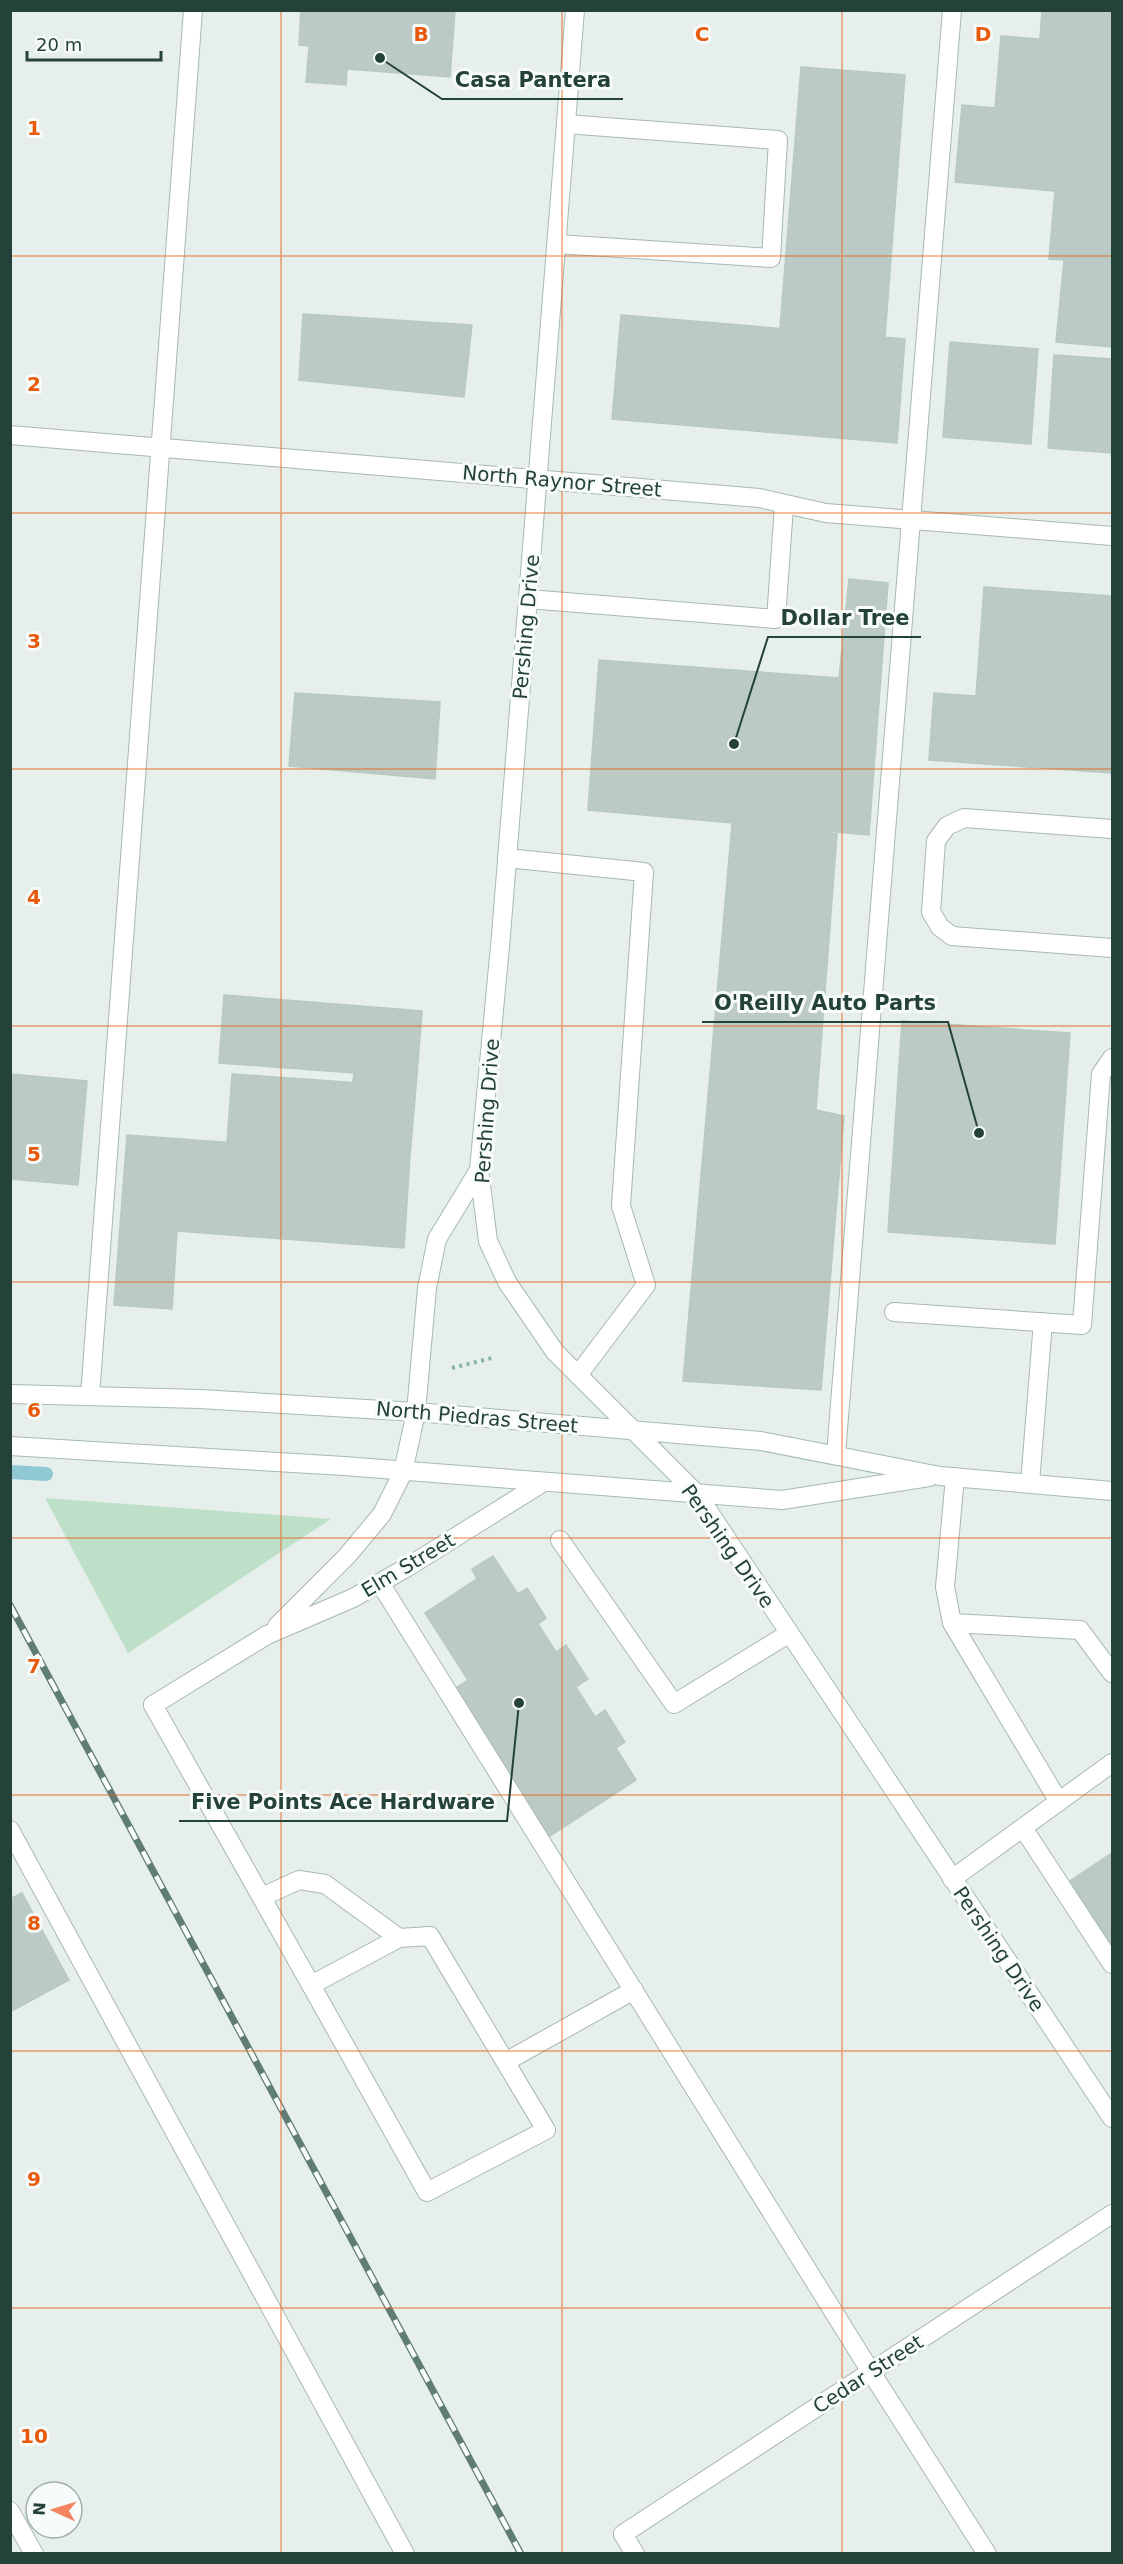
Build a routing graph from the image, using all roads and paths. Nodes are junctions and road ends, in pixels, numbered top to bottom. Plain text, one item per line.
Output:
1 (193, 10) edge
2 (575, 10) edge
3 (952, 10) edge
4 (566, 124) junction
5 (557, 244) junction
6 (10, 435) edge
7 (160, 448) junction
8 (537, 478) junction
9 (784, 506) junction
10 (913, 521) junction
11 (1113, 536) edge
12 (528, 599) junction
13 (1113, 829) edge
14 (507, 858) junction
15 (1113, 948) edge
16 (1113, 1058) edge
17 (479, 1170) junction
18 (894, 1312) dead end
19 (1043, 1322) junction
20 (492, 1358) dead end
21 (447, 1369) dead end
22 (578, 1375) junction
23 (10, 1394) edge
24 (90, 1396) junction
25 (416, 1412) junction
26 (632, 1430) junction
27 (10, 1446) edge
28 (836, 1454) junction
29 (403, 1472) junction
30 (947, 1476) junction
31 (1030, 1483) junction
32 (542, 1484) junction
33 (1113, 1491) edge
34 (697, 1494) junction
35 (560, 1540) dead end
36 (380, 1583) junction
37 (952, 1623) junction
38 (788, 1634) junction
39 (267, 1635) junction
40 (1113, 1673) edge
41 (1113, 1763) edge
42 (1059, 1802) junction
43 (1023, 1828) junction
44 (10, 1830) edge
45 (952, 1878) junction
46 (262, 1897) junction
47 (399, 1938) junction
48 (1113, 1964) edge
49 (311, 1985) junction
50 (634, 1990) junction
51 (507, 2061) junction
52 (1113, 2118) edge
53 (1113, 2214) edge
54 (871, 2372) junction
55 (10, 2511) edge
56 (34, 2553) edge
57 (405, 2553) edge
58 (635, 2553) edge
59 (987, 2553) edge

1 - 7 main road
2 - 4 main road, Pershing Drive
3 - 10 main road
4 - 5 main road, Pershing Drive
4 - 5 main road
5 - 8 main road, Pershing Drive
6 - 7 main road, North Raynor Street
7 - 8 main road, North Raynor Street
7 - 24 main road
8 - 9 main road, North Raynor Street
8 - 12 main road, Pershing Drive
9 - 10 main road, North Raynor Street
9 - 12 main road
10 - 11 main road, North Raynor Street
10 - 28 main road
12 - 14 main road, Pershing Drive
13 - 15 main road
14 - 17 main road, Pershing Drive
14 - 22 main road
16 - 19 main road
17 - 22 main road, Pershing Drive
17 - 25 main road, Elm Street
18 - 19 main road
19 - 31 main road
20 - 21 path
22 - 26 main road, Pershing Drive
23 - 24 main road, North Piedras Street
24 - 25 main road, North Piedras Street
25 - 26 main road, North Piedras Street
25 - 29 main road, Elm Street
26 - 28 main road, North Piedras Street
26 - 34 main road, Pershing Drive
27 - 29 main road, North Piedras Street
28 - 30 main road, North Piedras Street
29 - 32 main road, North Piedras Street
29 - 39 main road, Elm Street
30 - 31 main road, North Piedras Street
30 - 34 main road, North Piedras Street
30 - 37 main road
31 - 33 main road, North Piedras Street
32 - 34 main road, North Piedras Street
32 - 36 main road, Elm Street
34 - 38 main road, Pershing Drive
35 - 38 main road
36 - 39 main road, Elm Street
36 - 50 main road
37 - 40 main road
37 - 42 main road
38 - 45 main road, Pershing Drive
39 - 46 main road, Elm Street
41 - 42 main road
42 - 43 main road
43 - 45 main road
43 - 48 main road
44 - 57 main road
45 - 52 main road, Pershing Drive
46 - 47 main road
46 - 49 main road
47 - 49 main road
47 - 51 main road
49 - 51 main road
50 - 51 main road
50 - 54 main road
53 - 54 main road, Cedar Street
54 - 58 main road, Cedar Street
54 - 59 main road
55 - 56 main road

